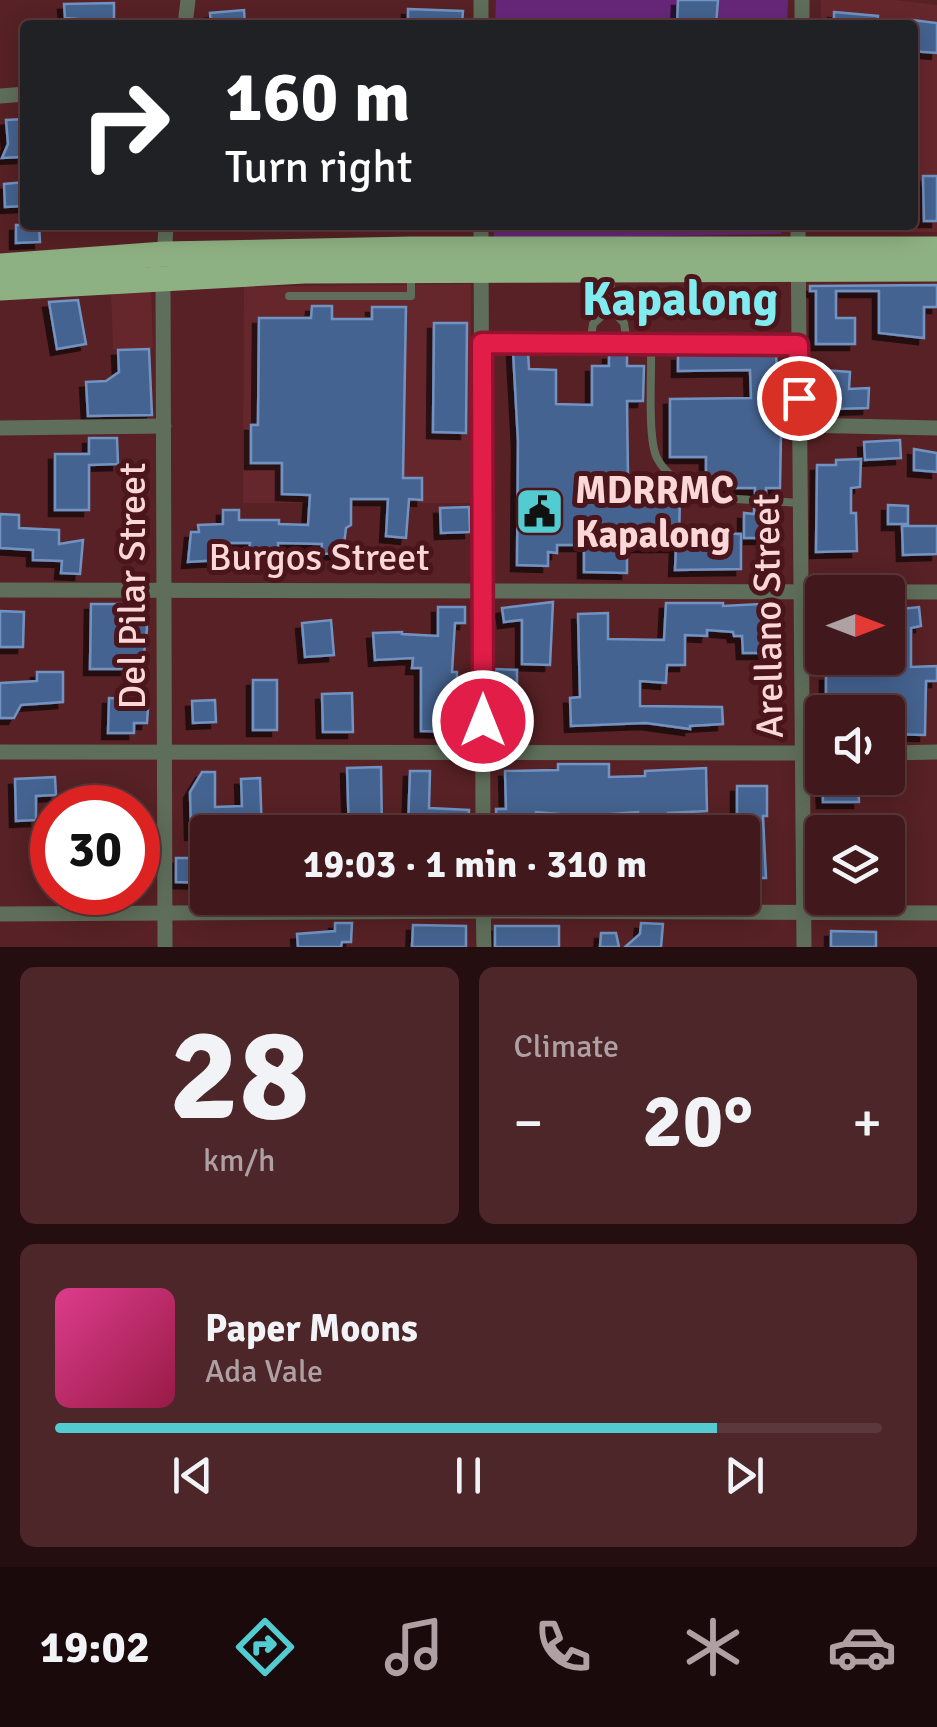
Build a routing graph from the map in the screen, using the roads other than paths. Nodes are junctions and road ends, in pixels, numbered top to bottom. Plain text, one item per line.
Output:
1 (166, 230) edge
2 (482, 248) edge
3 (797, 249) edge
4 (937, 249) edge
5 (411, 260) junction
6 (611, 260) junction
7 (163, 265) junction
8 (0, 266) edge
9 (937, 269) edge
10 (0, 288) edge
11 (289, 296) dead end
12 (610, 308) junction
13 (482, 343) junction
14 (590, 343) junction
15 (628, 344) junction
16 (798, 345) junction
17 (651, 346) junction
18 (799, 425) junction
19 (164, 426) junction
20 (0, 428) edge
21 (937, 428) edge
22 (800, 503) junction
23 (164, 589) junction
24 (0, 590) edge
25 (483, 590) junction
26 (801, 592) junction
27 (937, 592) edge
28 (0, 752) edge
29 (937, 752) edge
30 (483, 753) junction
31 (802, 753) junction
32 (905, 753) edge
33 (165, 754) junction
34 (483, 815) edge
35 (760, 911) edge
36 (804, 912) junction
37 (190, 913) edge
38 (937, 913) edge
39 (0, 914) edge
40 (166, 914) junction
41 (484, 915) edge
42 (166, 947) edge
43 (484, 947) edge
44 (804, 947) edge

1 - 7 street, Del Pilar Street
2 - 5 highway
2 - 6 highway
2 - 13 street
3 - 4 highway
3 - 6 highway
3 - 9 highway
3 - 16 street, Arellano Street
5 - 7 highway
5 - 11 lane
6 - 12 lane
7 - 8 highway
7 - 10 highway
7 - 19 street, Del Pilar Street
12 - 14 lane
12 - 15 lane
13 - 14 lane
13 - 25 street
14 - 15 lane
15 - 17 lane
16 - 17 lane
16 - 18 street, Arellano Street
17 - 22 lane
18 - 21 street
18 - 22 street, Arellano Street
19 - 20 street
19 - 23 street, Del Pilar Street
22 - 26 street, Arellano Street
23 - 24 street, Burgos Street
23 - 25 street, Burgos Street
23 - 33 street, Del Pilar Street
25 - 26 street, Burgos Street
25 - 30 street
26 - 27 street, Burgos Street
26 - 31 street, Arellano Street
28 - 33 street
29 - 32 street
30 - 31 street
30 - 33 street
30 - 34 street
31 - 36 street, Arellano Street
33 - 40 street, Del Pilar Street
35 - 36 street
36 - 38 street
36 - 44 street, Arellano Street
37 - 40 street
39 - 40 street
40 - 42 street, Del Pilar Street
41 - 43 street

